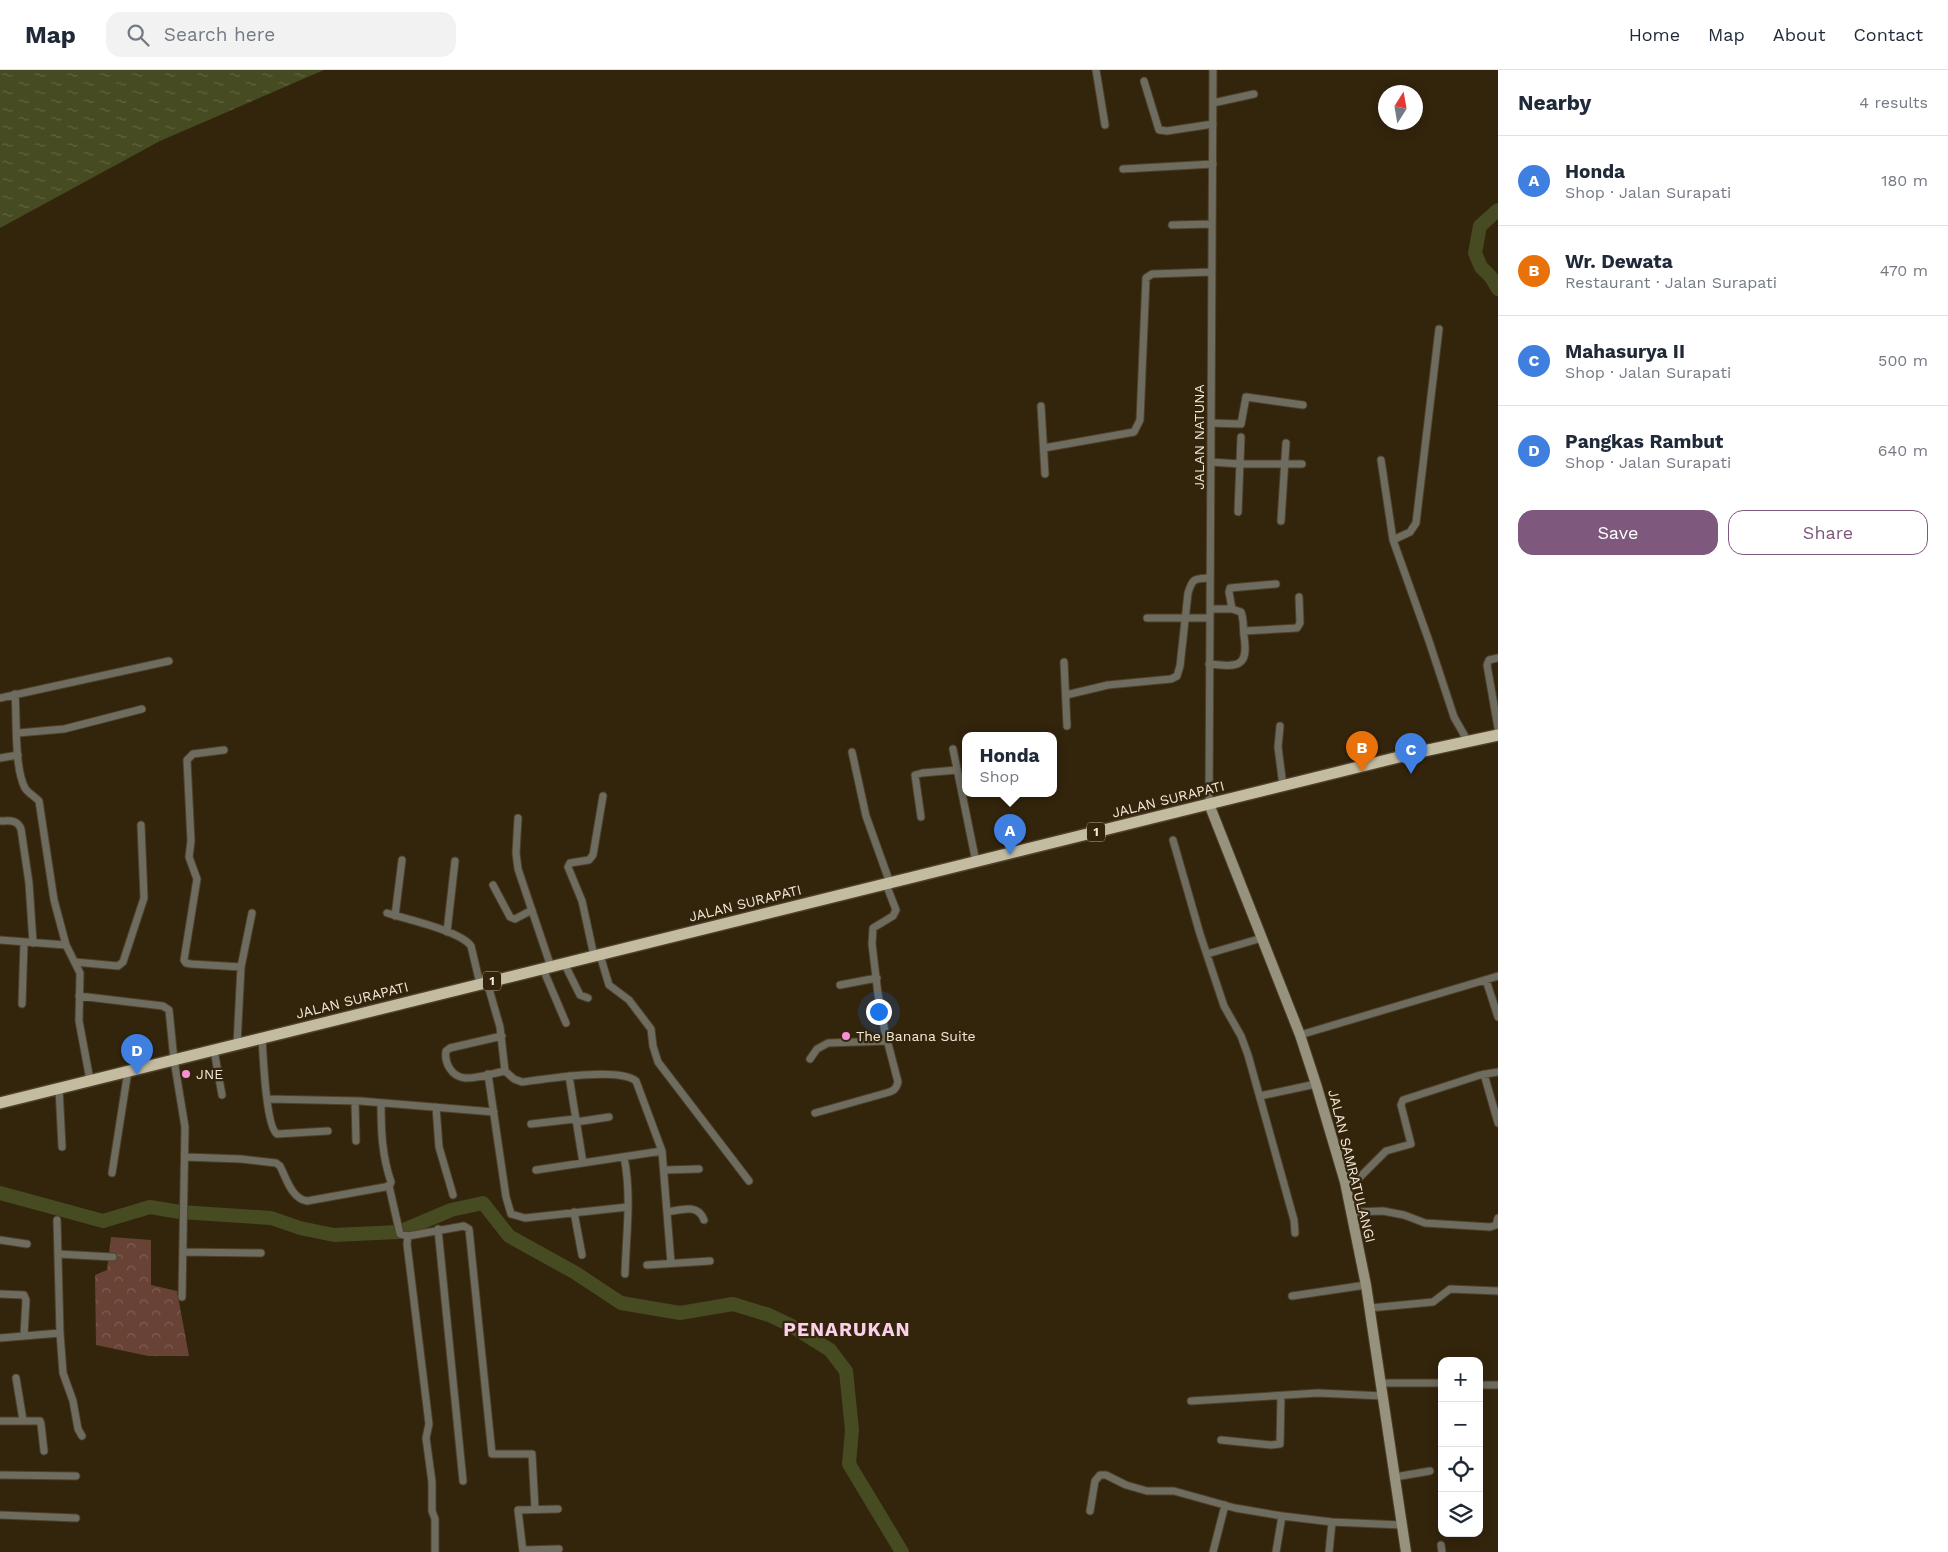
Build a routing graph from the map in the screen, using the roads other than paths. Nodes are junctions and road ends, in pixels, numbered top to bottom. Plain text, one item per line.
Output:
1 (1096, 70) edge
2 (1213, 70) edge
3 (1144, 81) dead end
4 (1254, 94) dead end
5 (1213, 103) junction
6 (1213, 124) junction
7 (1105, 125) dead end
8 (1213, 164) junction
9 (1123, 170) dead end
10 (1172, 224) dead end
11 (1212, 224) junction
12 (1212, 272) junction
13 (1439, 329) dead end
14 (1302, 405) dead end
15 (1041, 406) dead end
16 (1211, 423) junction
17 (1241, 437) dead end
18 (1286, 442) dead end
19 (1044, 448) junction
20 (1381, 460) dead end
21 (1211, 462) junction
22 (1240, 464) junction
23 (1284, 464) junction
24 (1302, 464) dead end
25 (1045, 474) dead end
26 (1238, 512) dead end
27 (1281, 521) dead end
28 (1393, 540) junction
29 (1210, 578) junction
30 (1276, 584) dead end
31 (1299, 597) dead end
32 (1210, 609) junction
33 (1232, 609) junction
34 (1185, 617) junction
35 (1147, 618) dead end
36 (1210, 618) junction
37 (1244, 631) junction
38 (1498, 658) edge
39 (169, 661) dead end
40 (1064, 662) dead end
41 (1209, 664) junction
42 (15, 694) junction
43 (1066, 695) junction
44 (0, 698) edge
45 (142, 708) dead end
46 (1067, 726) dead end
47 (1280, 726) dead end
48 (1498, 728) edge
49 (18, 733) junction
50 (1498, 735) edge
51 (1467, 740) junction
52 (953, 749) dead end
53 (224, 750) dead end
54 (852, 752) dead end
55 (18, 755) junction
56 (0, 758) edge
57 (957, 770) junction
58 (1283, 786) junction
59 (962, 794) edge
60 (603, 796) dead end
61 (963, 797) edge
62 (1209, 804) junction
63 (921, 817) dead end
64 (518, 818) dead end
65 (0, 821) edge
66 (141, 825) dead end
67 (1173, 840) dead end
68 (402, 860) dead end
69 (455, 861) dead end
70 (976, 862) junction
71 (888, 884) junction
72 (493, 885) dead end
73 (532, 910) junction
74 (252, 913) dead end
75 (387, 913) dead end
76 (395, 916) junction
77 (447, 932) junction
78 (1262, 938) junction
79 (0, 940) edge
80 (24, 942) junction
81 (33, 943) junction
82 (66, 945) junction
83 (1207, 954) junction
84 (597, 955) junction
85 (75, 962) junction
86 (564, 963) junction
87 (241, 967) junction
88 (547, 968) junction
89 (1498, 976) edge
90 (877, 978) junction
91 (1486, 980) junction
92 (483, 983) junction
93 (840, 985) dead end
94 (79, 996) junction
95 (588, 998) dead end
96 (22, 1004) dead end
97 (1498, 1017) edge
98 (566, 1023) dead end
99 (1300, 1035) junction
100 (502, 1036) junction
101 (262, 1038) junction
102 (888, 1041) junction
103 (237, 1044) junction
104 (214, 1050) junction
105 (810, 1059) dead end
106 (174, 1060) junction
107 (128, 1071) junction
108 (504, 1071) junction
109 (1498, 1072) edge
110 (488, 1074) junction
111 (1484, 1074) junction
112 (569, 1076) junction
113 (90, 1080) junction
114 (1316, 1084) junction
115 (58, 1088) junction
116 (222, 1095) dead end
117 (1260, 1096) junction
118 (267, 1099) junction
119 (354, 1101) junction
120 (0, 1103) edge
121 (381, 1103) junction
122 (436, 1107) junction
123 (494, 1112) junction
124 (815, 1112) dead end
125 (609, 1117) dead end
126 (576, 1120) junction
127 (1498, 1123) edge
128 (531, 1124) dead end
129 (328, 1131) dead end
130 (356, 1141) dead end
131 (62, 1147) dead end
132 (662, 1151) junction
133 (185, 1157) junction
134 (624, 1158) junction
135 (583, 1163) junction
136 (699, 1169) dead end
137 (536, 1170) dead end
138 (665, 1170) junction
139 (112, 1173) dead end
140 (750, 1181) dead end
141 (1345, 1182) junction
142 (389, 1186) junction
143 (453, 1195) dead end
144 (628, 1206) junction
145 (574, 1212) junction
146 (667, 1212) junction
147 (1352, 1212) junction
148 (57, 1220) dead end
149 (704, 1220) dead end
150 (1497, 1221) edge
151 (438, 1229) junction
152 (1296, 1233) dead end
153 (408, 1236) junction
154 (0, 1240) edge
155 (27, 1244) dead end
156 (183, 1252) junction
157 (261, 1253) dead end
158 (58, 1254) junction
159 (582, 1255) dead end
160 (113, 1257) dead end
161 (710, 1261) dead end
162 (671, 1262) junction
163 (647, 1265) dead end
164 (626, 1274) dead end
165 (1366, 1285) junction
166 (1498, 1291) edge
167 (0, 1294) edge
168 (1292, 1296) dead end
169 (182, 1298) dead end
170 (1370, 1308) junction
171 (60, 1333) junction
172 (24, 1336) junction
173 (0, 1338) edge
174 (16, 1378) dead end
175 (1381, 1383) junction
176 (1438, 1383) edge
177 (1483, 1384) edge
178 (1498, 1385) edge
179 (1281, 1396) junction
180 (1383, 1396) junction
181 (1191, 1401) dead end
182 (23, 1420) junction
183 (0, 1421) edge
184 (82, 1436) dead end
185 (1221, 1440) dead end
186 (44, 1451) dead end
187 (1430, 1471) dead end
188 (0, 1475) edge
189 (76, 1476) dead end
190 (1395, 1477) junction
191 (463, 1481) dead end
192 (1225, 1505) junction
193 (535, 1509) junction
194 (558, 1509) dead end
195 (1090, 1510) dead end
196 (0, 1515) edge
197 (1282, 1516) junction
198 (76, 1518) dead end
199 (1332, 1522) junction
200 (1402, 1525) junction
201 (559, 1549) dead end
202 (523, 1551) edge
203 (435, 1552) edge
204 (1213, 1552) edge
205 (1276, 1552) edge
206 (1329, 1552) edge
207 (1406, 1552) edge

1 - 7 street
2 - 5 street, JALAN NATUNA
3 - 6 street
4 - 5 street
5 - 6 street, JALAN NATUNA
6 - 8 street, JALAN NATUNA
8 - 9 street
8 - 11 street, JALAN NATUNA
10 - 11 street
11 - 12 street, JALAN NATUNA
12 - 16 street, JALAN NATUNA
12 - 19 street
13 - 28 street
14 - 16 street
15 - 19 street
16 - 21 street, JALAN NATUNA
17 - 22 street
18 - 23 street
19 - 25 street
20 - 28 street
21 - 22 street
21 - 29 street, JALAN NATUNA
22 - 23 street
22 - 26 street
23 - 24 street
23 - 27 street
28 - 51 street
29 - 32 street, JALAN NATUNA
29 - 34 street
30 - 33 street
31 - 37 street
32 - 33 street
32 - 36 street, JALAN NATUNA
33 - 37 street
34 - 35 street
34 - 36 street
34 - 43 street
36 - 41 street, JALAN NATUNA
37 - 41 street
38 - 48 street
39 - 42 street
40 - 43 street
41 - 62 street, JALAN NATUNA
42 - 44 street
42 - 49 street
43 - 46 street
45 - 49 street
47 - 58 street
49 - 55 street
50 - 51 highway, JALAN SURAPATI / 1
51 - 58 highway, JALAN SURAPATI / 1
52 - 57 street
53 - 87 street
54 - 71 street
55 - 56 street
55 - 82 street
57 - 59 street
57 - 63 street
58 - 62 highway, JALAN SURAPATI / 1
60 - 84 street
61 - 70 street
62 - 70 highway, JALAN SURAPATI / 1
62 - 78 main road, JALAN SAMRATULANGI
64 - 73 street
65 - 81 street
66 - 85 street
67 - 83 street
68 - 76 street
69 - 77 street
70 - 71 highway, JALAN SURAPATI / 1
71 - 84 highway, JALAN SURAPATI / 1
71 - 90 street
72 - 73 street
73 - 88 street
74 - 87 street
75 - 76 street
76 - 77 street
77 - 92 street
78 - 83 street
78 - 99 main road, JALAN SAMRATULANGI
79 - 80 street
80 - 81 street
80 - 96 street
81 - 82 street
82 - 85 street
83 - 117 street
84 - 86 highway, JALAN SURAPATI / 1
84 - 140 street
85 - 94 street
86 - 88 highway, JALAN SURAPATI / 1
86 - 95 street
87 - 103 street
88 - 92 highway, JALAN SURAPATI / 1
88 - 98 street
89 - 91 street
90 - 93 street
90 - 102 street
91 - 97 street
91 - 99 street
92 - 100 street
92 - 101 highway, JALAN SURAPATI / 1
94 - 106 street
94 - 113 street
99 - 114 main road, JALAN SAMRATULANGI
100 - 108 street
100 - 110 street
101 - 103 highway, JALAN SURAPATI / 1
101 - 118 street
102 - 105 street
102 - 124 street
103 - 104 highway, JALAN SURAPATI / 1
104 - 106 highway, JALAN SURAPATI / 1
104 - 116 street
106 - 107 highway, JALAN SURAPATI / 1
106 - 133 street
107 - 113 highway, JALAN SURAPATI / 1
107 - 139 street
108 - 110 street
108 - 112 street
109 - 111 street
110 - 123 street
111 - 127 street
111 - 141 street
112 - 126 street
112 - 132 street
113 - 115 highway, JALAN SURAPATI / 1
114 - 117 street
114 - 141 main road, JALAN SAMRATULANGI
115 - 120 highway, JALAN SURAPATI / 1
115 - 131 street
117 - 152 street
118 - 119 street
118 - 129 street
119 - 121 street
119 - 130 street
121 - 122 street
121 - 142 street
122 - 123 street
122 - 143 street
123 - 145 street
125 - 126 street
126 - 128 street
126 - 135 street
132 - 134 street
132 - 138 street
133 - 142 street
133 - 156 street
134 - 135 street
134 - 144 street
135 - 137 street
136 - 138 street
138 - 146 street
141 - 147 main road, JALAN SAMRATULANGI
142 - 153 street
144 - 145 street
144 - 164 street
145 - 159 street
146 - 149 street
146 - 162 street
147 - 150 street
147 - 165 main road, JALAN SAMRATULANGI
148 - 158 street
151 - 153 street
151 - 191 street
151 - 193 street
153 - 203 street
154 - 155 street
156 - 157 street
156 - 169 street
158 - 160 street
158 - 171 street
161 - 162 street
162 - 163 street
165 - 168 street
165 - 170 main road, JALAN SAMRATULANGI
166 - 170 street
167 - 172 street
170 - 175 main road, JALAN SAMRATULANGI
171 - 172 street
171 - 184 street
172 - 173 street
174 - 182 street
175 - 176 street
175 - 180 main road, JALAN SAMRATULANGI
177 - 178 street
179 - 180 street
179 - 181 street
179 - 185 street
180 - 190 main road, JALAN SAMRATULANGI
182 - 183 street
182 - 186 street
187 - 190 street
188 - 189 street
190 - 200 main road, JALAN SAMRATULANGI
192 - 195 street
192 - 197 street
192 - 204 street
193 - 194 street
193 - 202 street
196 - 198 street
197 - 199 street
197 - 205 street
199 - 200 street
199 - 206 street
200 - 207 main road, JALAN SAMRATULANGI
201 - 202 street

